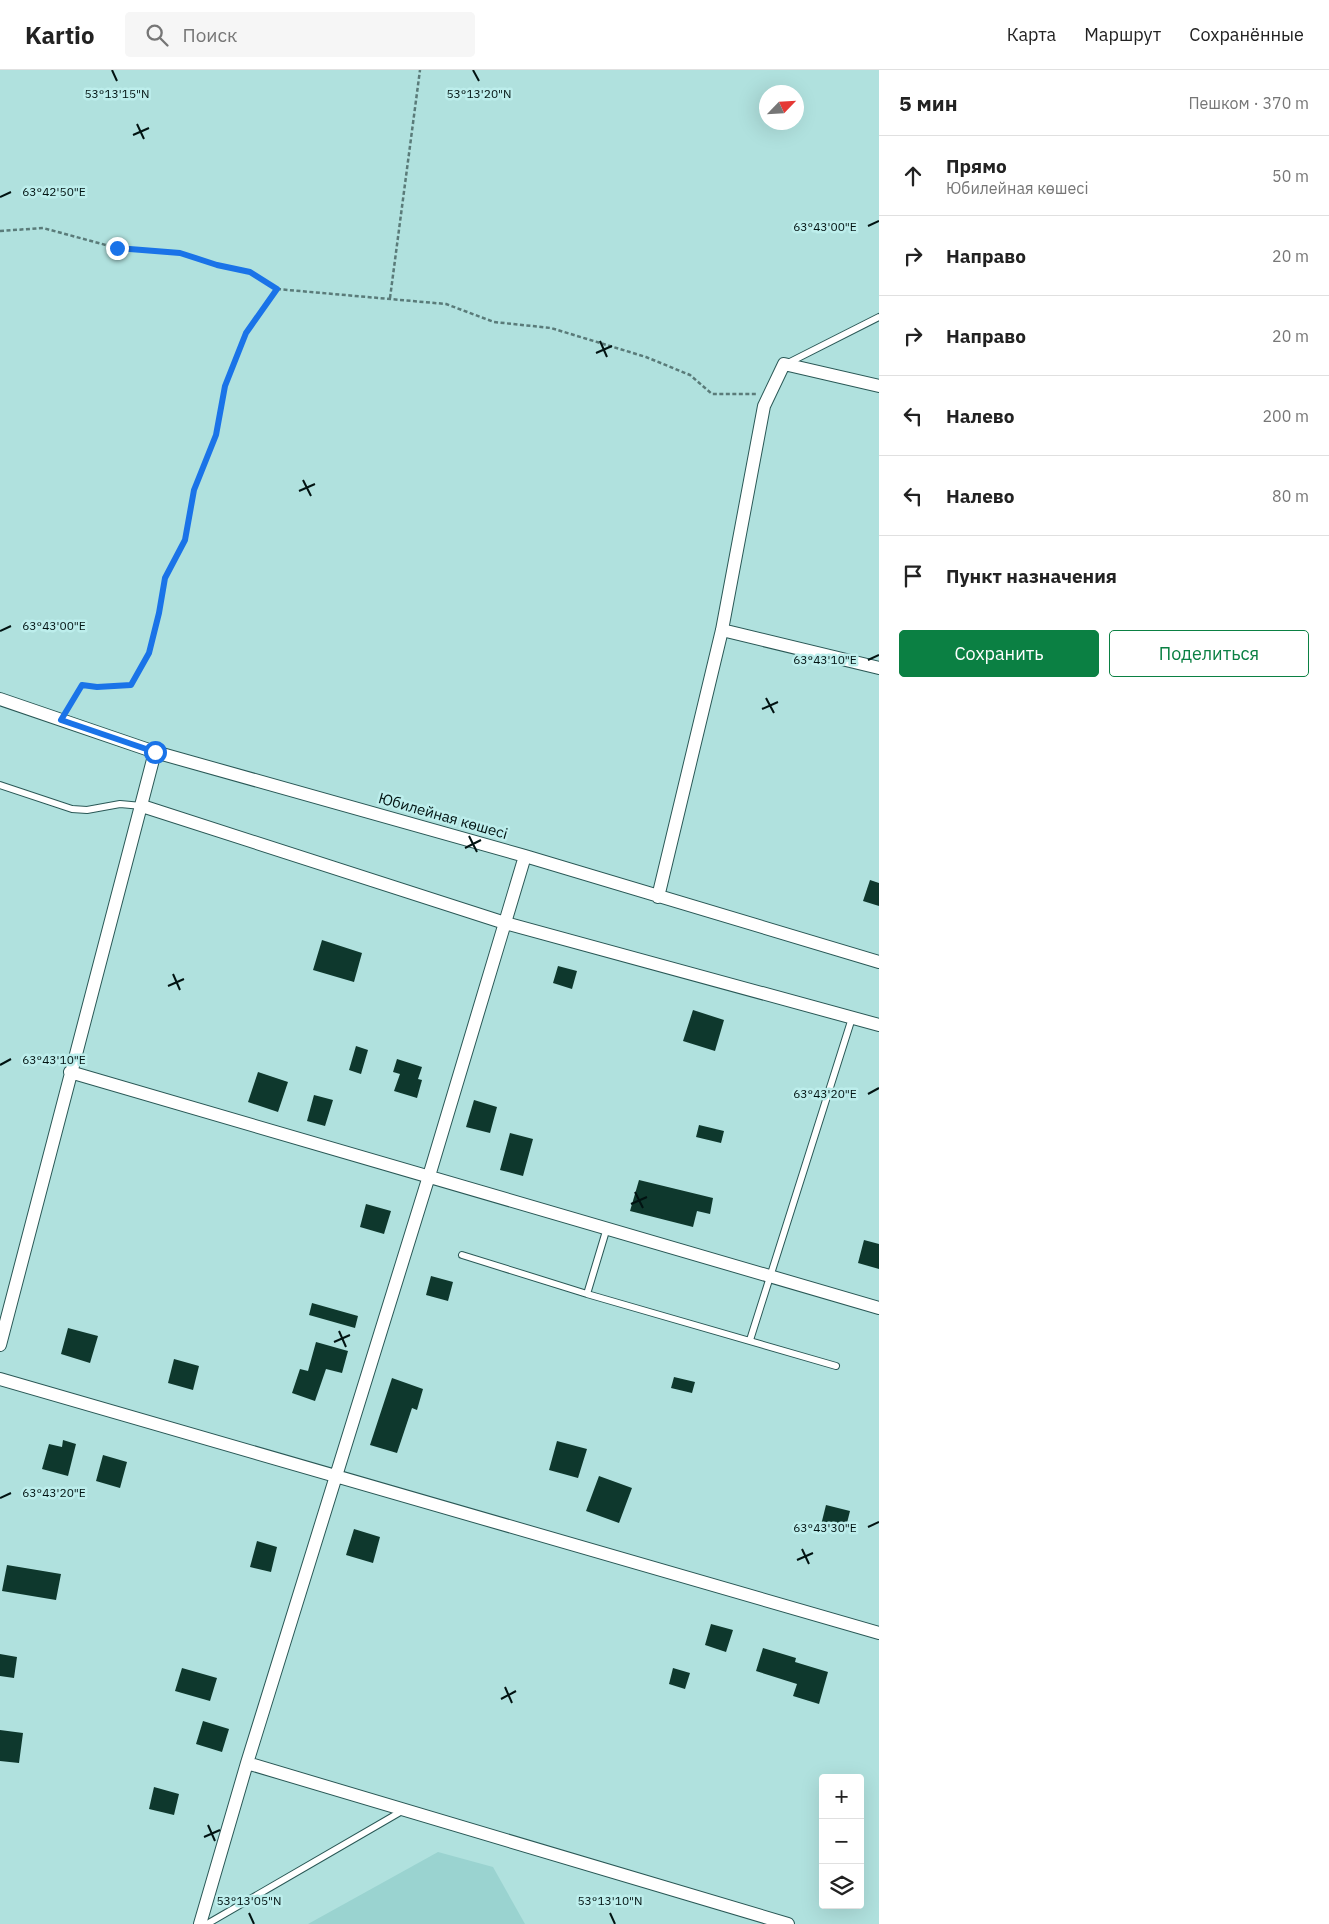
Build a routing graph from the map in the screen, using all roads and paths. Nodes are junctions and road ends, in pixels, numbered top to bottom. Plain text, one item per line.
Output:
1 (420, 70) edge
2 (0, 231) edge
3 (277, 289) junction
4 (390, 298) junction
5 (879, 317) edge
6 (784, 364) junction
7 (879, 386) edge
8 (771, 392) junction
9 (722, 630) junction
10 (879, 668) edge
11 (0, 699) edge
12 (61, 720) junction
13 (155, 752) junction
14 (0, 785) edge
15 (142, 806) junction
16 (525, 856) junction
17 (658, 897) junction
18 (505, 923) junction
19 (879, 962) edge
20 (852, 1018) junction
21 (879, 1025) edge
22 (70, 1072) junction
23 (429, 1176) junction
24 (606, 1231) junction
25 (462, 1255) dead end
26 (771, 1278) junction
27 (587, 1294) junction
28 (879, 1308) edge
29 (750, 1340) junction
30 (0, 1346) edge
31 (836, 1366) dead end
32 (0, 1379) edge
33 (335, 1475) junction
34 (879, 1633) edge
35 (247, 1763) junction
36 (402, 1811) junction
37 (200, 1924) edge
38 (207, 1924) edge
39 (788, 1924) edge

1 - 4 path
2 - 3 path
3 - 4 path
3 - 12 path
4 - 8 path
5 - 6 lane
6 - 7 street
6 - 8 street
8 - 9 street
9 - 10 street
9 - 17 street
11 - 12 street, Юбилейная көшесі
12 - 13 street, Юбилейная көшесі
13 - 15 street
13 - 16 street, Юбилейная көшесі
14 - 15 lane
15 - 18 street
15 - 22 street
16 - 17 street, Юбилейная көшесі
16 - 18 street
17 - 19 street, Юбилейная көшесі
18 - 20 street
18 - 23 street
20 - 21 street
20 - 26 lane
22 - 23 street
22 - 30 street
23 - 24 street
23 - 33 street
24 - 26 street
24 - 27 lane
25 - 27 lane
26 - 28 street
26 - 29 lane
27 - 29 lane
29 - 31 lane
32 - 33 street
33 - 34 street
33 - 35 street
35 - 36 street
35 - 37 street
36 - 38 lane
36 - 39 street

